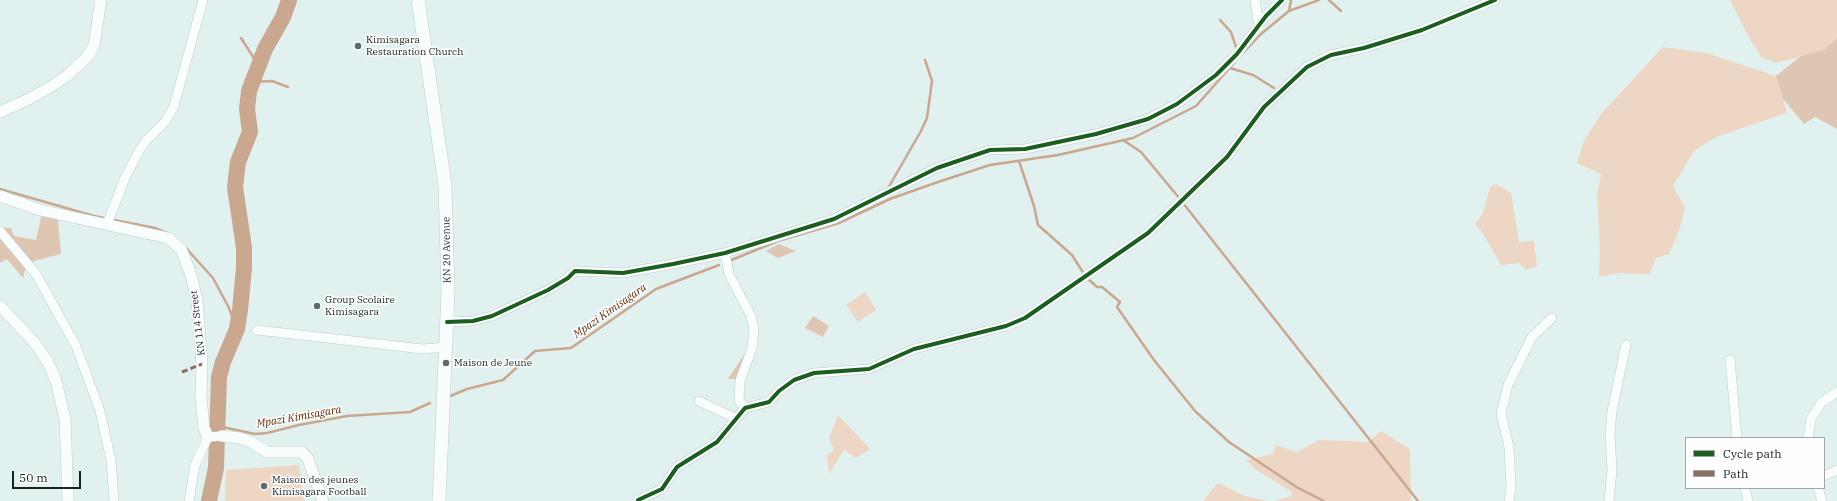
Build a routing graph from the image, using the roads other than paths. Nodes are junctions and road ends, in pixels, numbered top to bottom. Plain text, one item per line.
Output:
1 (101, 0) edge
2 (203, 0) edge
3 (418, 0) edge
4 (1255, 0) edge
5 (1282, 0) edge
6 (1495, 0) edge
7 (1259, 26) junction
8 (0, 112) edge
9 (0, 196) edge
10 (107, 224) junction
11 (0, 232) edge
12 (725, 253) junction
13 (0, 306) edge
14 (1552, 318) dead end
15 (447, 322) junction
16 (257, 330) dead end
17 (1626, 345) dead end
18 (446, 347) junction
19 (1730, 360) dead end
20 (1837, 392) edge
21 (699, 402) dead end
22 (745, 408) junction
23 (735, 418) junction
24 (222, 436) joint
25 (208, 437) junction
26 (1737, 437) edge
27 (1808, 437) edge
28 (1837, 470) edge
29 (1825, 476) edge
30 (1745, 489) edge
31 (1818, 489) edge
32 (68, 501) edge
33 (114, 501) edge
34 (189, 501) edge
35 (323, 501) edge
36 (439, 501) edge
37 (639, 501) edge
38 (1509, 501) edge
39 (1609, 501) edge
40 (1748, 501) edge
41 (1822, 501) edge

1 - 8 street
2 - 10 street
3 - 15 main road, KN 20 Avenue
4 - 7 street
5 - 7 street
6 - 22 street
7 - 12 street
9 - 10 street, KN 114 Street
10 - 25 street, KN 114 Street
11 - 33 street
12 - 15 street
12 - 22 street
13 - 32 street
14 - 38 street
15 - 18 main road, KN 20 Avenue
16 - 18 street
17 - 39 street
18 - 36 main road, KN 20 Avenue
19 - 26 street
20 - 27 street
21 - 23 street
22 - 23 street
23 - 37 street
24 - 25 street
24 - 35 street
25 - 34 street
28 - 29 street
30 - 40 street
31 - 41 street

